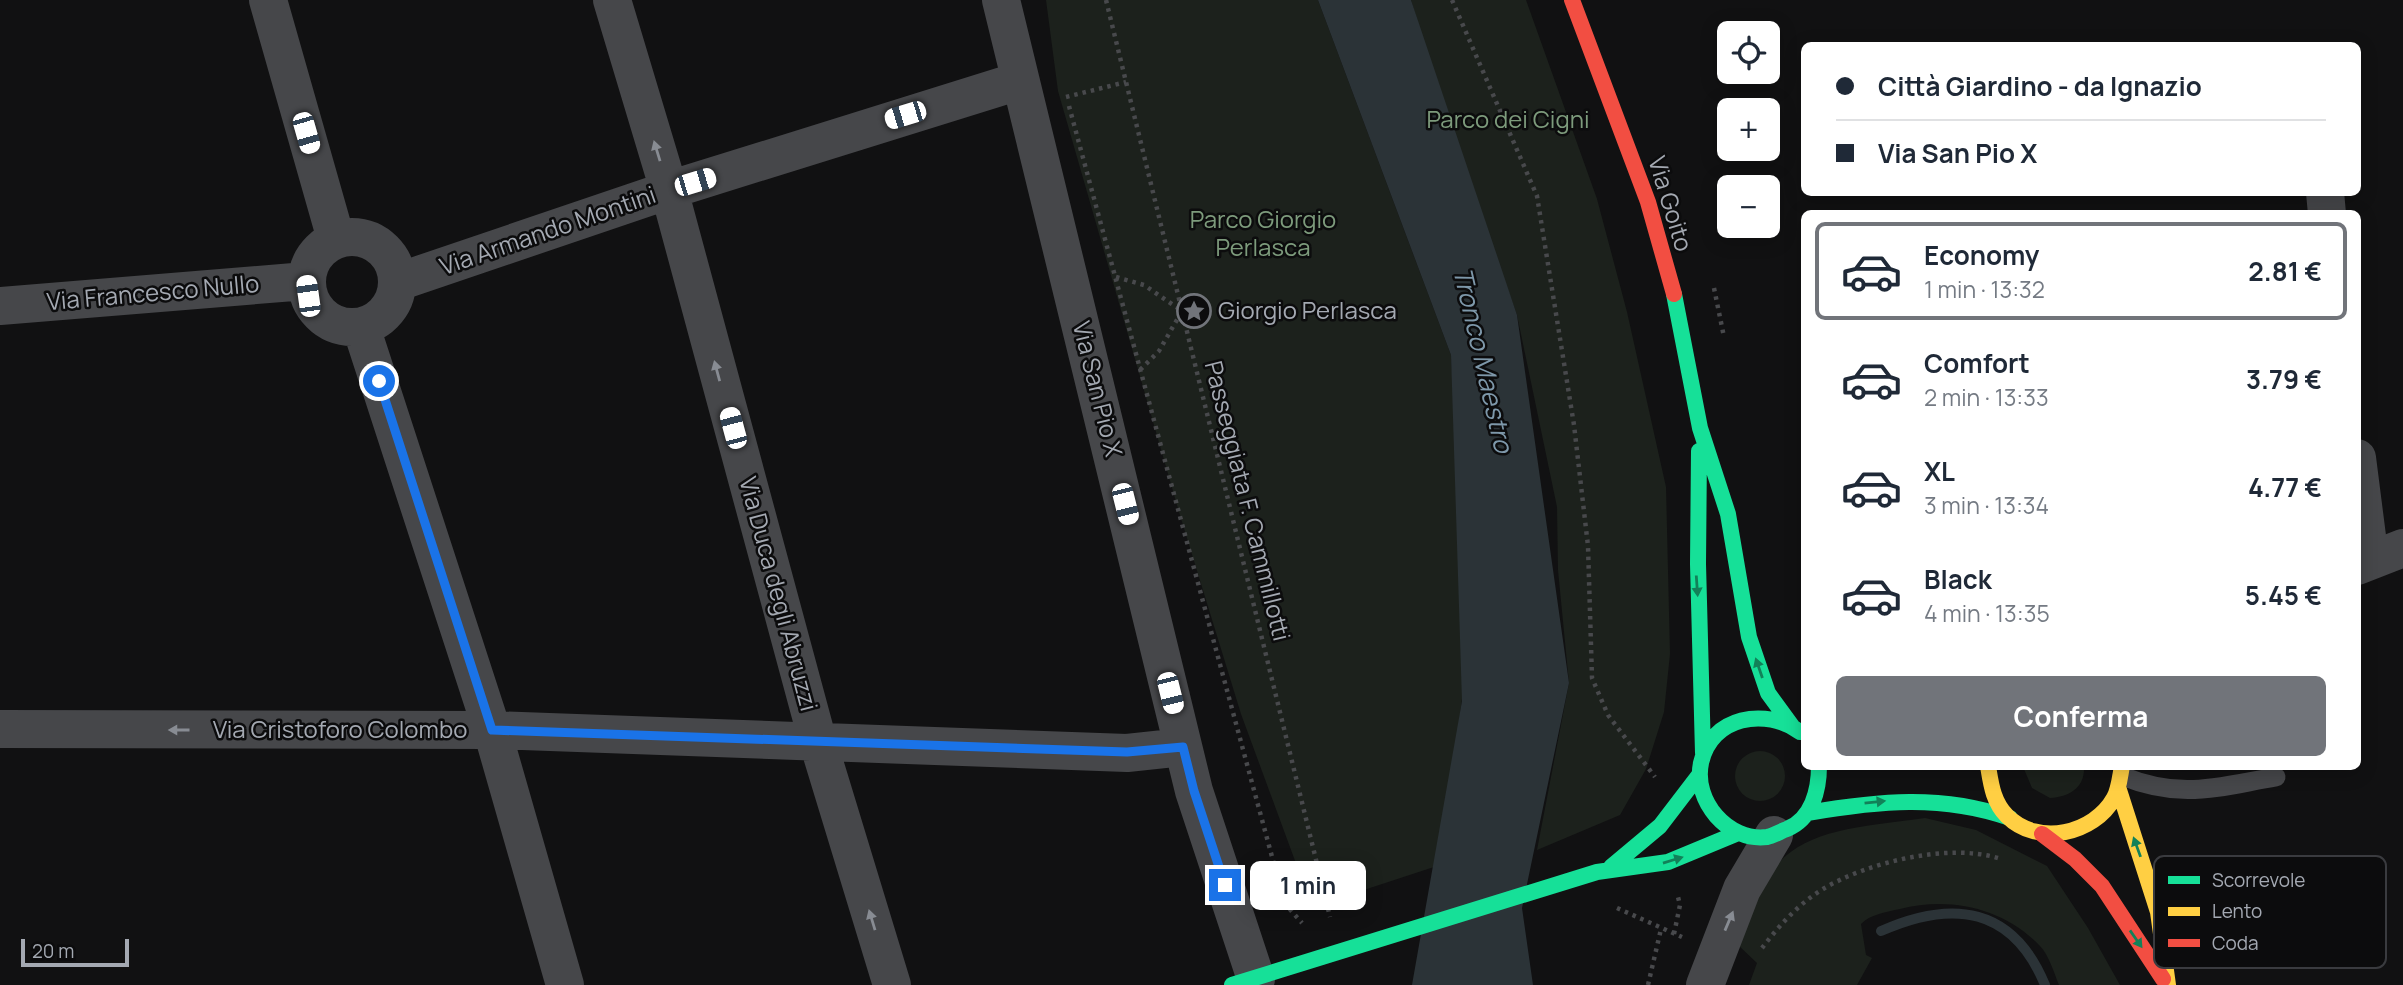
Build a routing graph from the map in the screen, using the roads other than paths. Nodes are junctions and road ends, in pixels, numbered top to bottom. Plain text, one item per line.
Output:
1 (268, 0) edge
2 (612, 0) edge
3 (1001, 0) edge
4 (1572, 0) edge
5 (1019, 81) junction
6 (669, 190) junction
7 (336, 239) junction
8 (306, 281) junction
9 (398, 282) junction
10 (0, 306) edge
11 (361, 327) junction
12 (1700, 428) junction
13 (2361, 478) edge
14 (2377, 558) edge
15 (0, 729) edge
16 (492, 730) junction
17 (1798, 731) edge
18 (818, 742) junction
19 (1183, 747) junction
20 (1703, 753) junction
21 (1818, 770) edge
22 (1988, 770) edge
23 (1699, 775) junction
24 (2276, 777) dead end
25 (2121, 778) edge
26 (1807, 813) junction
27 (2010, 818) junction
28 (1756, 834) junction
29 (2042, 834) junction
30 (1606, 870) junction
31 (2154, 898) edge
32 (2154, 964) edge
33 (2157, 968) edge
34 (2166, 968) edge
35 (1244, 982) edge
36 (565, 985) edge
37 (892, 985) edge
38 (1704, 985) edge

1 - 7 street
6 -> 2 street, Via Duca degli Abruzzi
3 - 5 street, Via San Pio X
4 - 12 main road, Via Goito
5 - 6 street, Via Armando Montini
5 - 19 street, Via San Pio X
6 - 9 street, Via Armando Montini
18 -> 6 street, Via Duca degli Abruzzi
7 - 8 street
7 - 9 street
8 - 10 street, Via Francesco Nullo
8 - 11 street
9 - 11 street
11 - 16 street
17 -> 12 main road, Via Goito
12 -> 20 main road, Via Goito
13 - 14 street
16 -> 15 street, Via Cristoforo Colombo
16 - 18 street, Via Cristoforo Colombo
16 - 36 street
17 - 20 main road
18 - 19 street, Via Cristoforo Colombo
37 -> 18 street, Via Duca degli Abruzzi
19 - 35 street, Via San Pio X
20 - 23 main road, Via Goito
21 - 26 main road
22 - 27 main road
23 - 28 main road
23 - 30 main road
24 - 25 lane
25 - 29 main road
31 -> 25 main road
26 -> 27 main road
26 - 28 main road
27 - 29 main road
30 -> 28 main road
38 -> 28 street
29 -> 32 main road
30 - 35 main road
33 -> 34 main road

